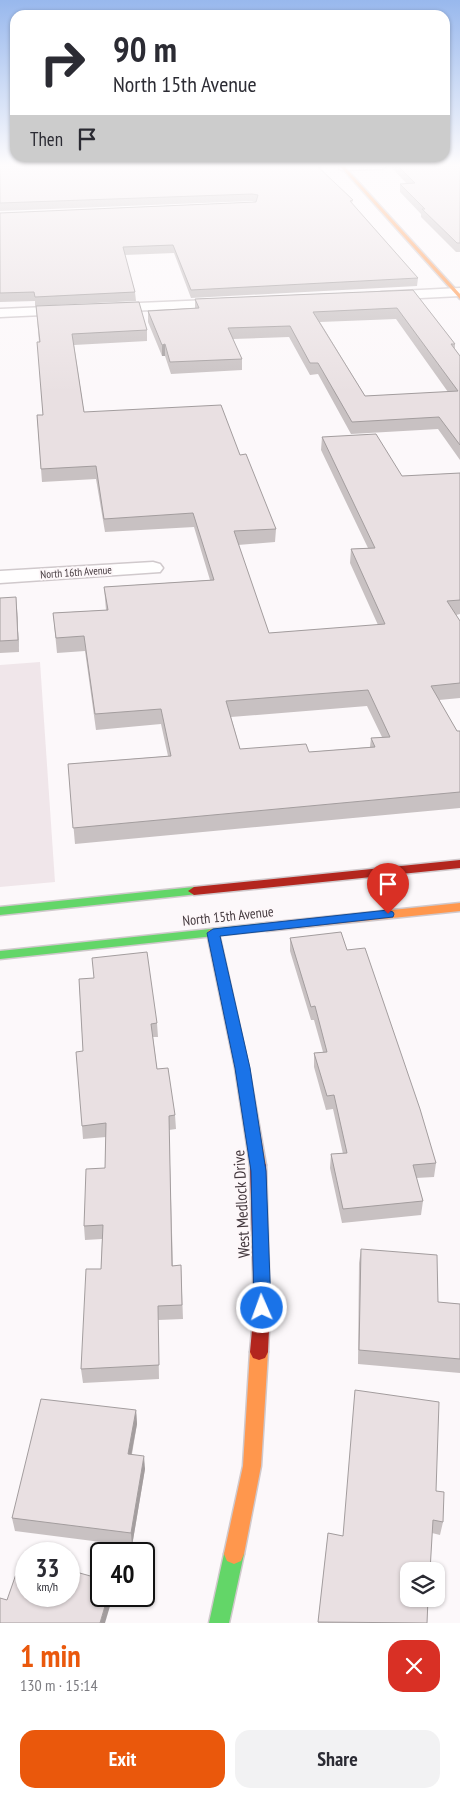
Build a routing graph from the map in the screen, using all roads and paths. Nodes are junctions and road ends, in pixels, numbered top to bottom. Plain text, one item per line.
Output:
1 (412, 242) edge
2 (459, 294) edge
3 (369, 297) edge
4 (244, 302) edge
5 (0, 314) edge
6 (153, 568) dead end
7 (0, 577) edge
8 (460, 864) edge
9 (460, 907) edge
10 (0, 911) edge
11 (213, 933) junction
12 (0, 955) edge
13 (219, 1623) edge

1 - 2 street
2 - 3 street
4 - 5 street
6 - 7 street, North 16th Avenue
8 - 10 street, North 15th Avenue
9 - 11 street, North 15th Avenue
11 - 12 street, North 15th Avenue
11 - 13 street, West Medlock Drive

